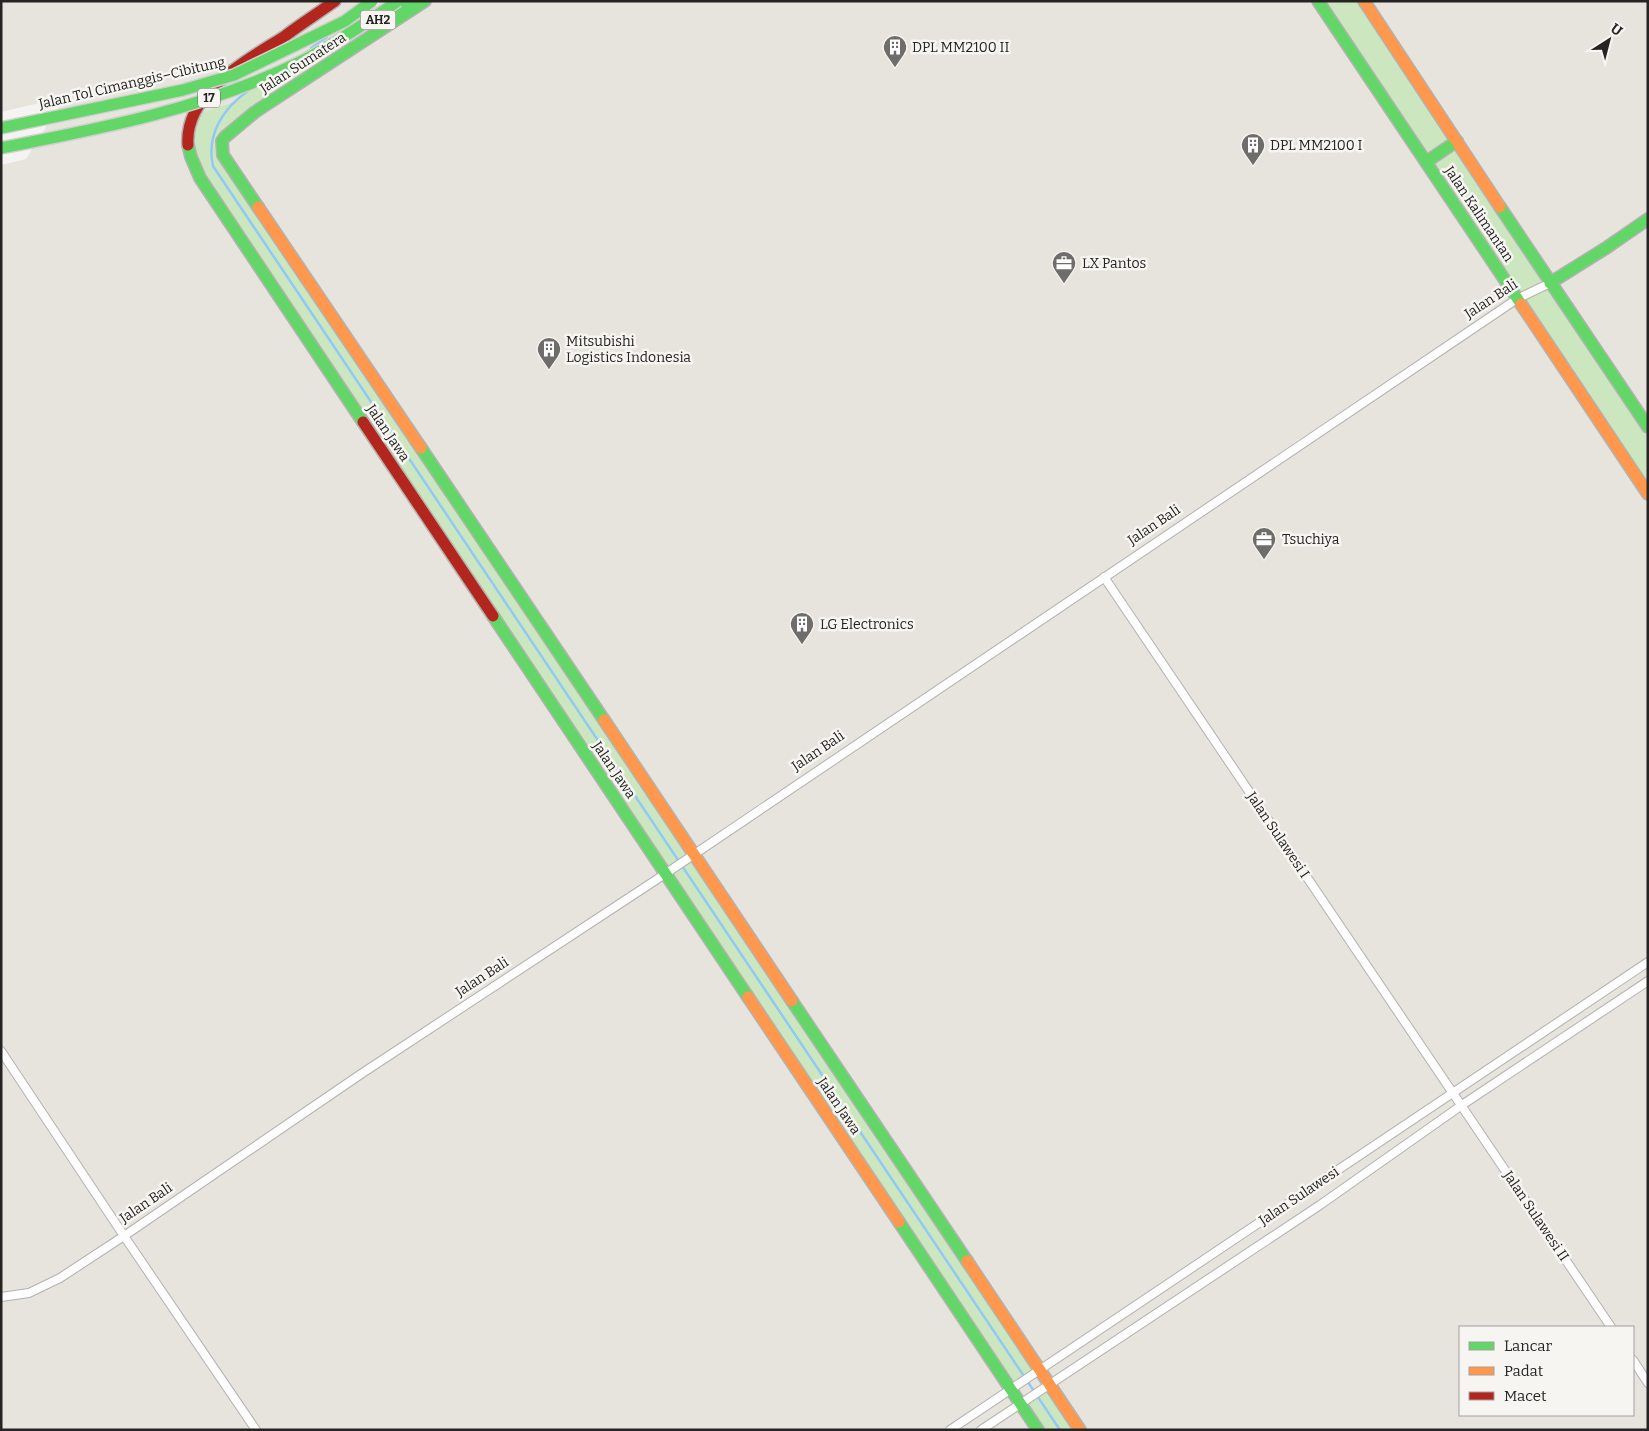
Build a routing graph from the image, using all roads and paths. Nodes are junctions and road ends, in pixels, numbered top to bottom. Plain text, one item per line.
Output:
1 (335, 1) edge
2 (372, 1) edge
3 (398, 1) edge
4 (415, 1) edge
5 (424, 1) edge
6 (1318, 1) edge
7 (1364, 1) edge
8 (342, 38) junction
9 (1, 128) edge
10 (225, 137) joint
11 (1457, 142) junction
12 (1, 148) edge
13 (1426, 162) junction
14 (1648, 219) edge
15 (1550, 283) junction
16 (1517, 299) junction
17 (1648, 427) edge
18 (1648, 494) edge
19 (1104, 577) junction
20 (690, 856) junction
21 (668, 871) junction
22 (1648, 962) edge
23 (1648, 981) edge
24 (1, 1051) edge
25 (1453, 1093) junction
26 (1462, 1105) junction
27 (124, 1236) junction
28 (1, 1297) edge
29 (1610, 1326) edge
30 (1634, 1362) edge
31 (1037, 1372) junction
32 (1648, 1383) edge
33 (1047, 1386) junction
34 (1014, 1387) junction
35 (1023, 1402) junction
36 (256, 1430) edge
37 (950, 1430) edge
38 (981, 1430) edge
39 (1038, 1430) edge
40 (1080, 1430) edge

1 - 21 main road, Jalan Jawa
2 - 9 main road, Jalan Tol Cimanggis–Cibitung / 17, bridge
3 - 8 main road, 17, bridge
4 - 8 main road, AH2, bridge
5 - 10 main road, Jalan Sumatera
6 - 13 main road, Jalan Kalimantan
7 - 11 main road, Jalan Kalimantan
8 - 12 main road, 17, bridge
10 - 20 main road, Jalan Jawa
11 - 13 main road
11 - 15 main road, Jalan Kalimantan
13 - 16 main road, Jalan Kalimantan
14 - 15 main road, Jalan Bali
15 - 16 street, Jalan Bali
15 - 17 main road, Jalan Kalimantan
16 - 18 main road, Jalan Kalimantan
16 - 19 street, Jalan Bali
19 - 20 street, Jalan Bali
19 - 25 street, Jalan Sulawesi I
20 - 21 street, Jalan Bali
20 - 31 main road, Jalan Jawa
21 - 27 street, Jalan Bali
21 - 34 main road, Jalan Jawa
22 - 25 street, Jalan Sulawesi
23 - 26 street, Jalan Sulawesi
24 - 27 street
25 - 26 street, Jalan Sulawesi I
25 - 31 street, Jalan Sulawesi
26 - 29 street, Jalan Sulawesi II
26 - 33 street, Jalan Sulawesi
27 - 28 street, Jalan Bali
27 - 36 street
30 - 32 street
31 - 33 main road, Jalan Jawa
31 - 34 street, Jalan Sulawesi
33 - 35 street, Jalan Sulawesi
33 - 40 main road, Jalan Jawa
34 - 35 main road, Jalan Jawa
34 - 37 street, Jalan Sulawesi
35 - 38 street, Jalan Sulawesi
35 - 39 main road, Jalan Jawa

